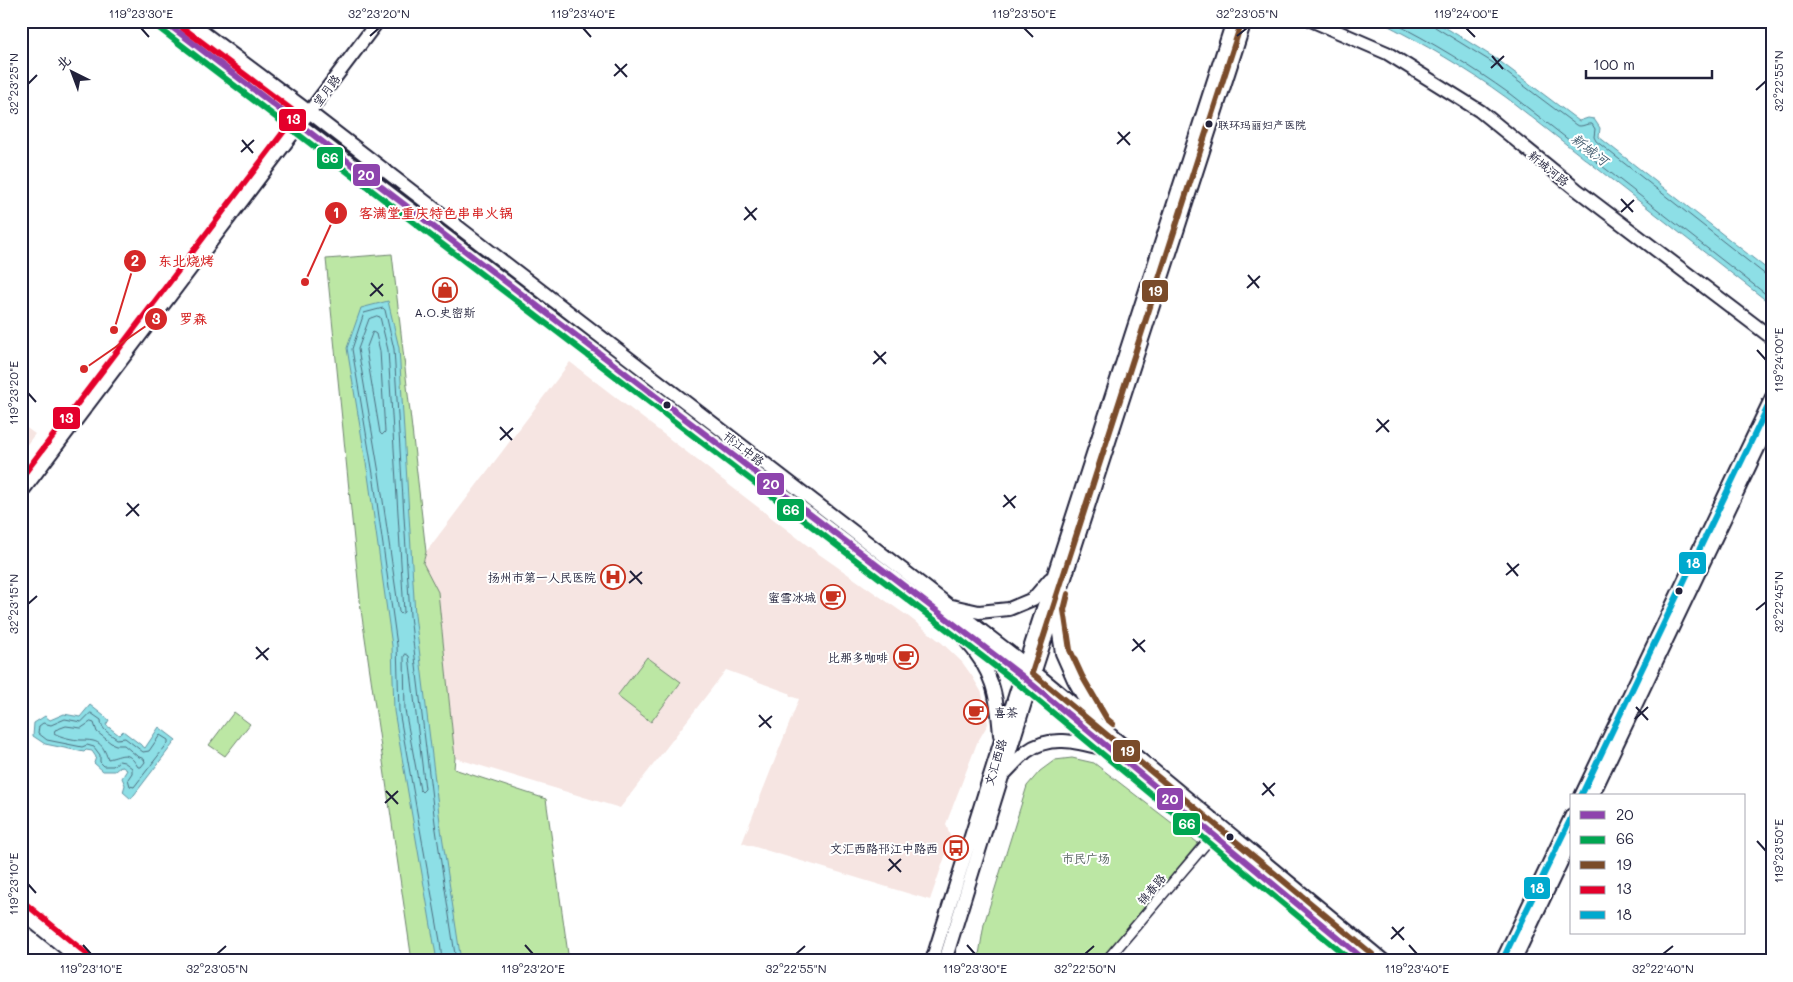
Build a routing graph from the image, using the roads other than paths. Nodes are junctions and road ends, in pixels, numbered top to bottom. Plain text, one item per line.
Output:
1 (164, 21) edge
2 (188, 21) edge
3 (369, 21) edge
4 (378, 21) edge
5 (1233, 21) edge
6 (1245, 21) edge
7 (1313, 21) edge
8 (306, 110) junction
9 (297, 122) junction
10 (1772, 338) edge
11 (1772, 397) edge
12 (1772, 419) edge
13 (21, 481) edge
14 (21, 493) edge
15 (1054, 575) junction
16 (1055, 609) junction
17 (947, 611) junction
18 (1028, 674) junction
19 (1100, 725) junction
20 (1000, 746) junction
21 (1113, 751) junction
22 (1002, 776) junction
23 (1582, 794) edge
24 (1593, 794) edge
25 (1570, 819) edge
26 (1214, 834) junction
27 (1570, 843) edge
28 (21, 912) edge
29 (21, 922) edge
30 (69, 961) edge
31 (81, 961) edge
32 (932, 961) edge
33 (945, 961) edge
34 (1106, 961) edge
35 (1366, 961) edge
36 (1384, 961) edge
37 (1502, 961) edge
38 (1514, 961) edge

1 - 9 main road, 邗江中路
2 - 8 main road, 邗江中路
3 - 8 main road, 望月路
4 - 8 main road, 望月路
5 - 15 main road, 文汇西路
6 - 16 main road, 文汇西路
7 - 10 main road, 新城河路
8 - 9 main road, 望月路
8 - 17 main road, 邗江中路
9 - 13 main road, 望月路
9 - 14 main road, 望月路
9 - 17 main road, 邗江中路
11 - 23 main road
12 - 24 main road
15 - 17 main road
15 - 18 main road, 文汇西路
16 - 18 main road, 文汇西路
16 - 19 main road
17 - 18 main road, 邗江中路
17 - 20 main road
18 - 19 main road, 邗江中路
18 - 20 main road, 文汇西路
18 - 21 main road, 邗江中路
18 - 22 main road, 文汇西路
19 - 36 main road, 邗江中路
20 - 32 main road, 文汇西路
21 - 22 main road
21 - 26 main road, 邗江中路
22 - 33 main road, 文汇西路
25 - 37 main road
26 - 34 street, 锦春路
26 - 35 main road, 邗江中路
27 - 38 main road
28 - 31 main road
29 - 30 main road

